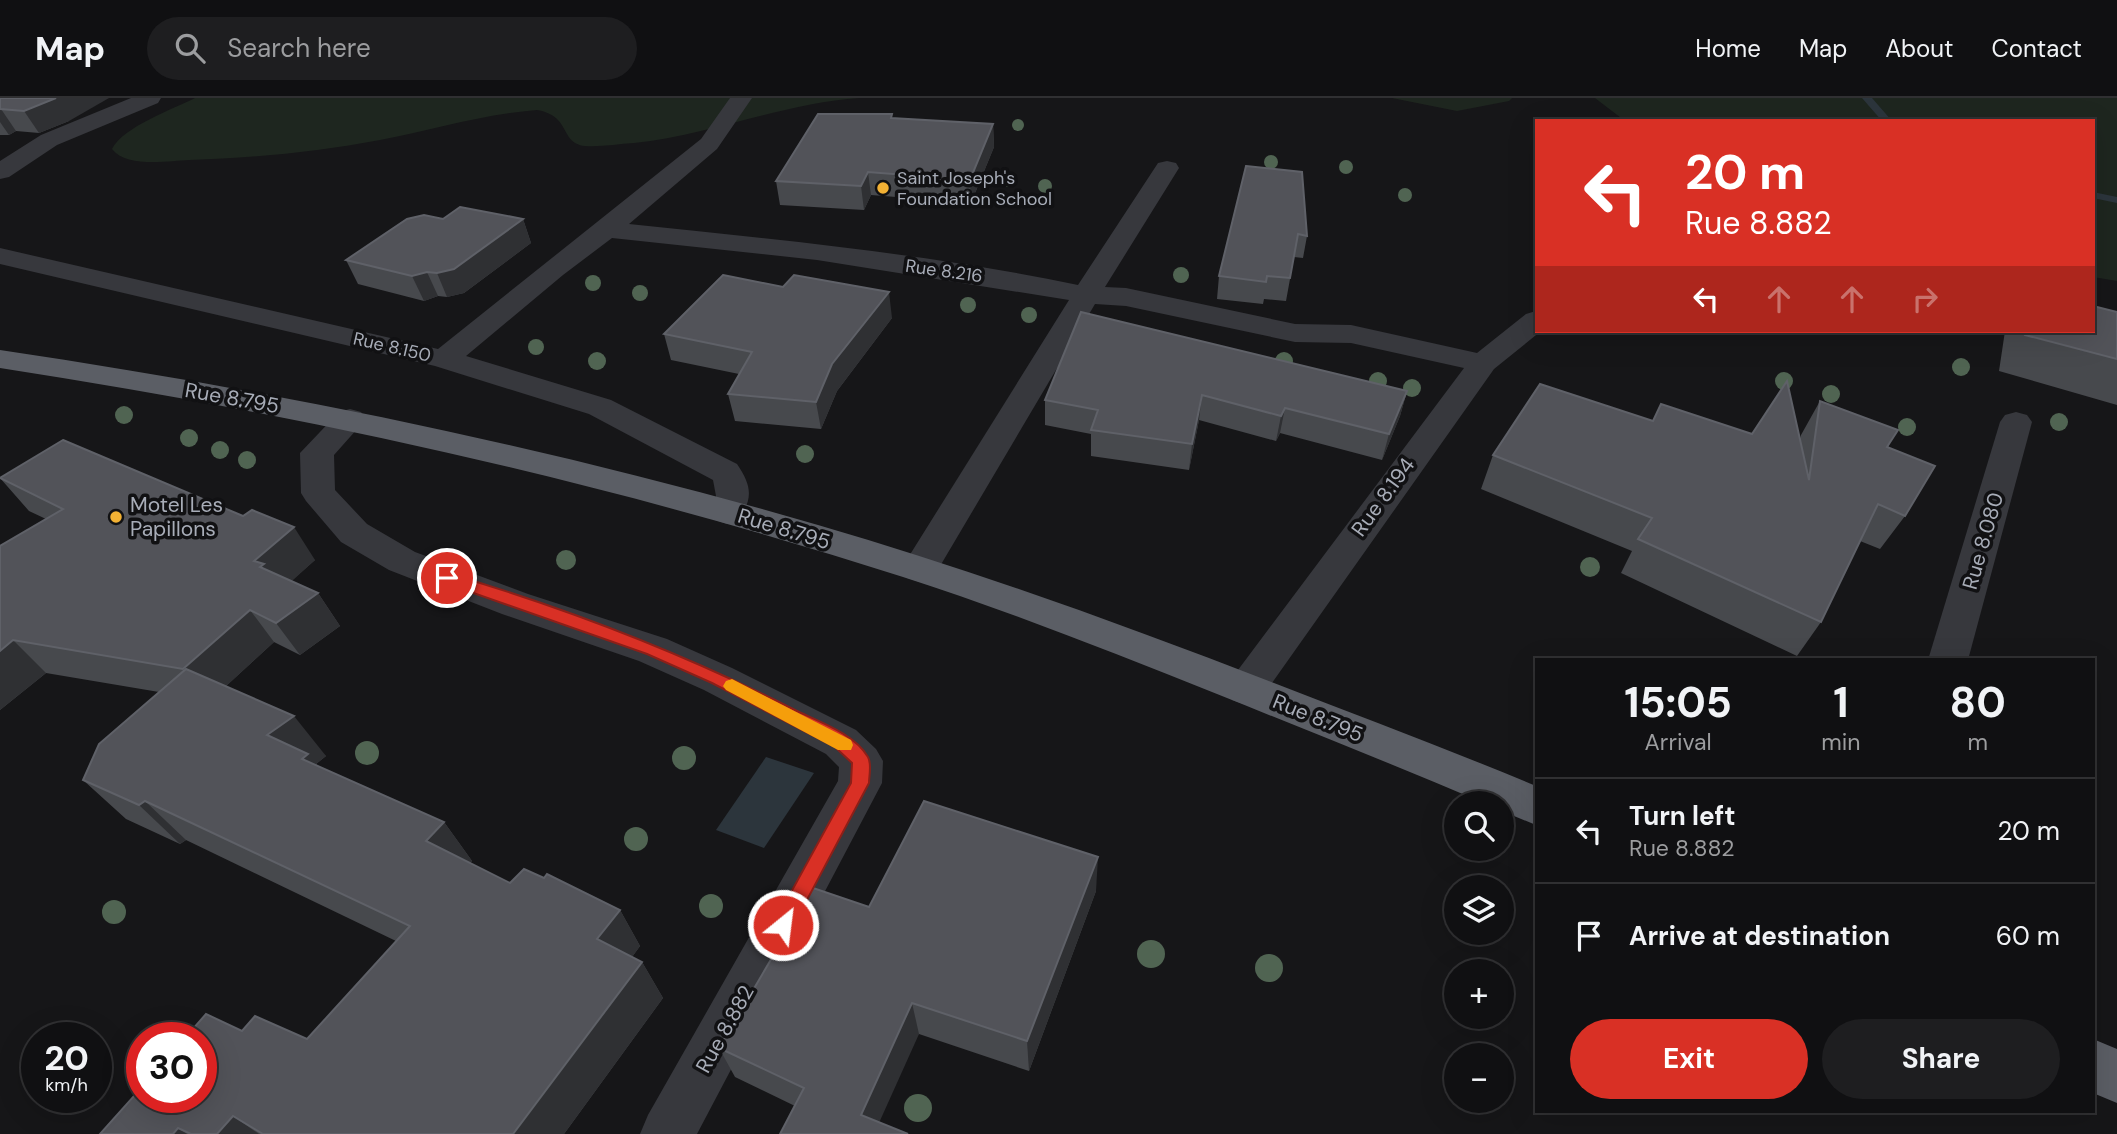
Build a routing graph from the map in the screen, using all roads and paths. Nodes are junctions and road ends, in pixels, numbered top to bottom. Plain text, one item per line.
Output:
1 (150, 98) edge
2 (741, 98) edge
3 (1167, 168) dead end
4 (0, 172) edge
5 (607, 229) junction
6 (0, 256) edge
7 (1086, 295) junction
8 (1535, 321) edge
9 (0, 359) edge
10 (444, 359) junction
11 (1483, 362) junction
12 (350, 419) junction
13 (2016, 422) dead end
14 (727, 512) junction
15 (920, 569) junction
16 (1949, 658) edge
17 (1246, 689) junction
18 (1535, 806) edge
19 (2095, 1066) edge
20 (2117, 1077) edge
21 (667, 1134) edge

1 - 4 street
2 - 5 street
3 - 7 street
5 - 7 street, Rue 8.216
5 - 10 street
6 - 10 street, Rue 8.150
7 - 11 street, Rue 8.216
7 - 15 street
8 - 11 street, Rue 8.194
9 - 12 highway, Rue 8.795
10 - 14 street, Rue 8.150
11 - 17 street, Rue 8.194
12 - 14 highway, Rue 8.795
12 - 21 street, Rue 8.882
13 - 16 street, Rue 8.080
14 - 15 highway, Rue 8.795
15 - 17 highway, Rue 8.795
17 - 18 highway, Rue 8.795
19 - 20 highway

